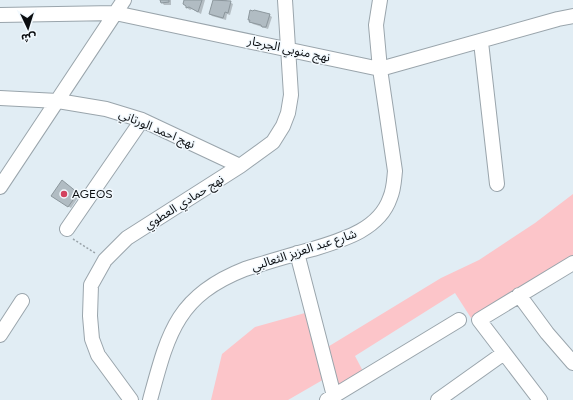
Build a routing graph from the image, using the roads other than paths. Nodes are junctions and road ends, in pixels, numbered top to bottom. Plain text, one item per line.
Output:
1 (124, 0) edge
2 (285, 0) edge
3 (380, 0) edge
4 (115, 13) junction
5 (0, 15) edge
6 (573, 16) edge
7 (481, 42) junction
8 (288, 48) junction
9 (380, 69) junction
10 (0, 98) edge
11 (58, 101) junction
12 (142, 120) junction
13 (240, 166) junction
14 (497, 184) dead end
15 (0, 187) edge
16 (67, 229) road end
17 (297, 253) junction
18 (573, 263) edge
19 (519, 295) junction
20 (22, 301) dead end
21 (459, 320) dead end
22 (0, 334) edge
23 (504, 353) junction
24 (573, 363) edge
25 (330, 398) edge
26 (131, 400) edge
27 (150, 400) edge
28 (438, 400) edge
29 (540, 400) edge

1 - 4 street
2 - 8 street, نهج حمادي العطوي
3 - 9 street, شارع عبد العزيز الثعالبي
4 - 5 street, نهج منوبي الجرجار
4 - 8 street, نهج منوبي الجرجار
4 - 11 street
6 - 7 street, نهج منوبي الجرجار
7 - 9 street, نهج منوبي الجرجار
7 - 14 street
8 - 9 street, نهج منوبي الجرجار
8 - 13 street, نهج حمادي العطوي
9 - 17 street, شارع عبد العزيز الثعالبي
10 - 11 street, نهج احمد الورتاني
11 - 12 street, نهج احمد الورتاني
11 - 15 street
12 - 13 street, نهج احمد الورتاني
12 - 16 street
13 - 26 street, نهج حمادي العطوي
17 - 25 street
17 - 27 street, شارع عبد العزيز الثعالبي
18 - 19 street
19 - 23 street
19 - 24 street
20 - 22 street
21 - 25 street
23 - 28 street
23 - 29 street

